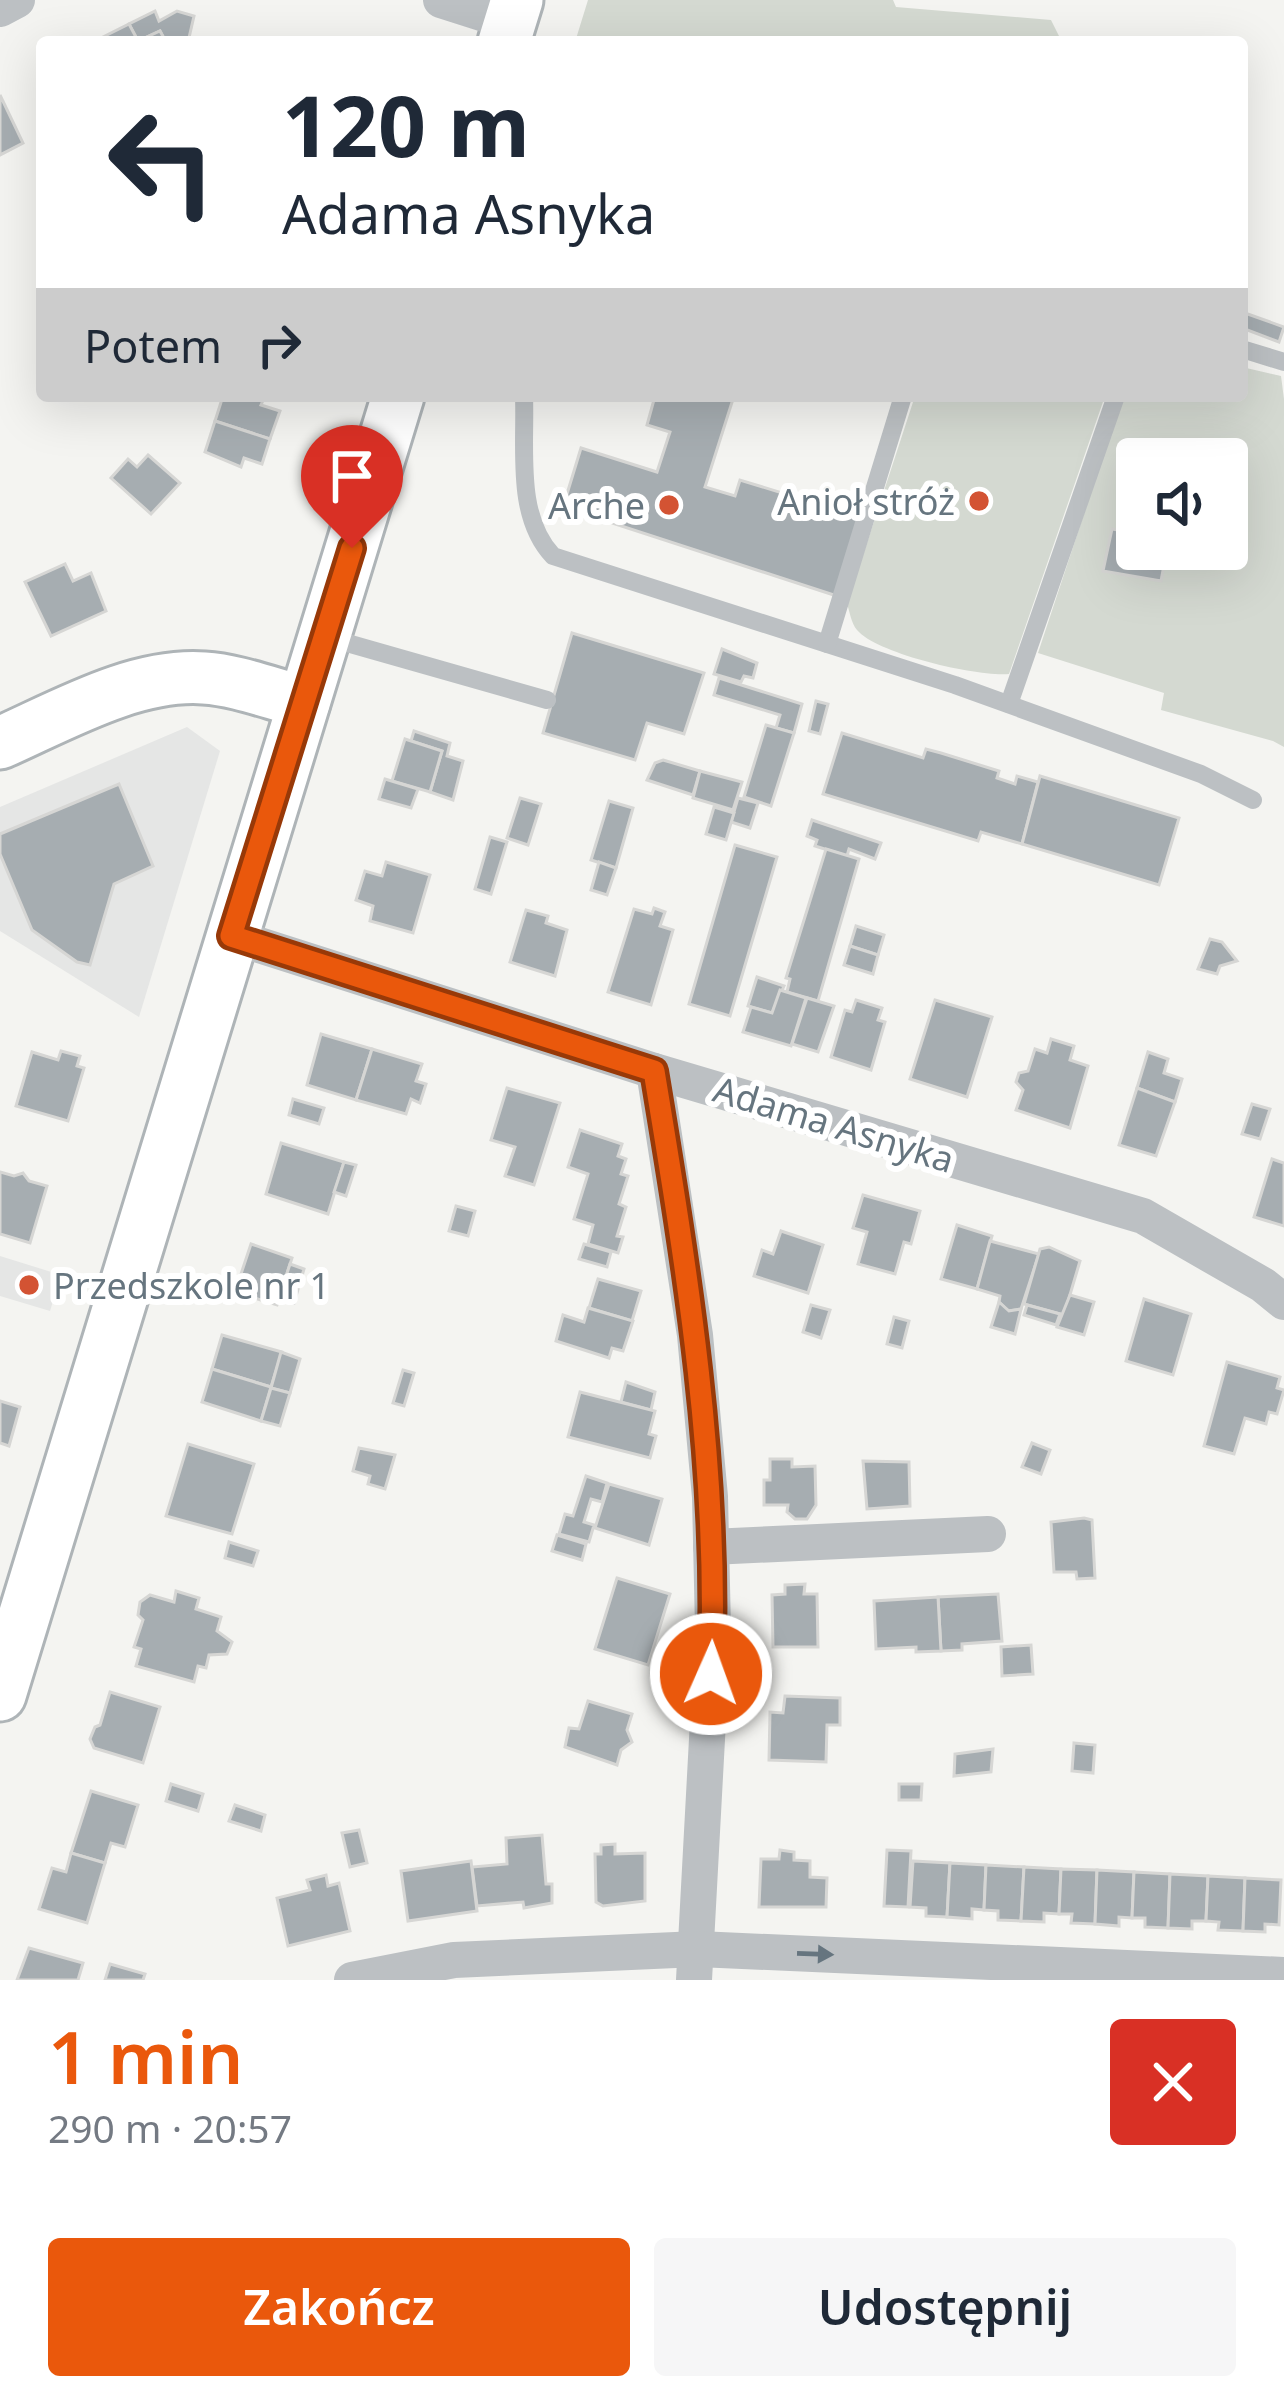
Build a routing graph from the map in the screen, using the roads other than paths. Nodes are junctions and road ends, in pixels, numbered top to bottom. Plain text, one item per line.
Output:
1 (17, 0) edge
2 (442, 0) edge
3 (0, 9) edge
4 (510, 21) edge
5 (1248, 352) edge
6 (1284, 362) edge
7 (396, 402) edge
8 (524, 402) edge
9 (901, 402) edge
10 (1114, 402) edge
11 (326, 637) junction
12 (827, 644) junction
13 (547, 700) dead end
14 (304, 702) junction
15 (1009, 704) junction
16 (0, 743) edge
17 (1253, 800) dead end
18 (231, 936) junction
19 (654, 1071) junction
20 (1284, 1302) edge
21 (988, 1534) dead end
22 (711, 1547) junction
23 (0, 1695) edge
24 (696, 1965) edge
25 (1284, 1975) edge
26 (352, 1980) edge

1 - 3 street
2 - 4 street
5 - 6 lane
7 - 11 street
8 - 12 lane
9 - 12 lane
10 - 15 lane
11 - 13 lane
11 - 14 street
12 - 15 lane
14 - 16 street
14 - 18 street
15 - 17 lane
18 - 19 street, Adama Asnyka
18 - 23 street
19 - 20 street, Adama Asnyka
19 - 22 street
21 - 22 street
22 - 24 street
24 -> 25 street
24 - 26 street

